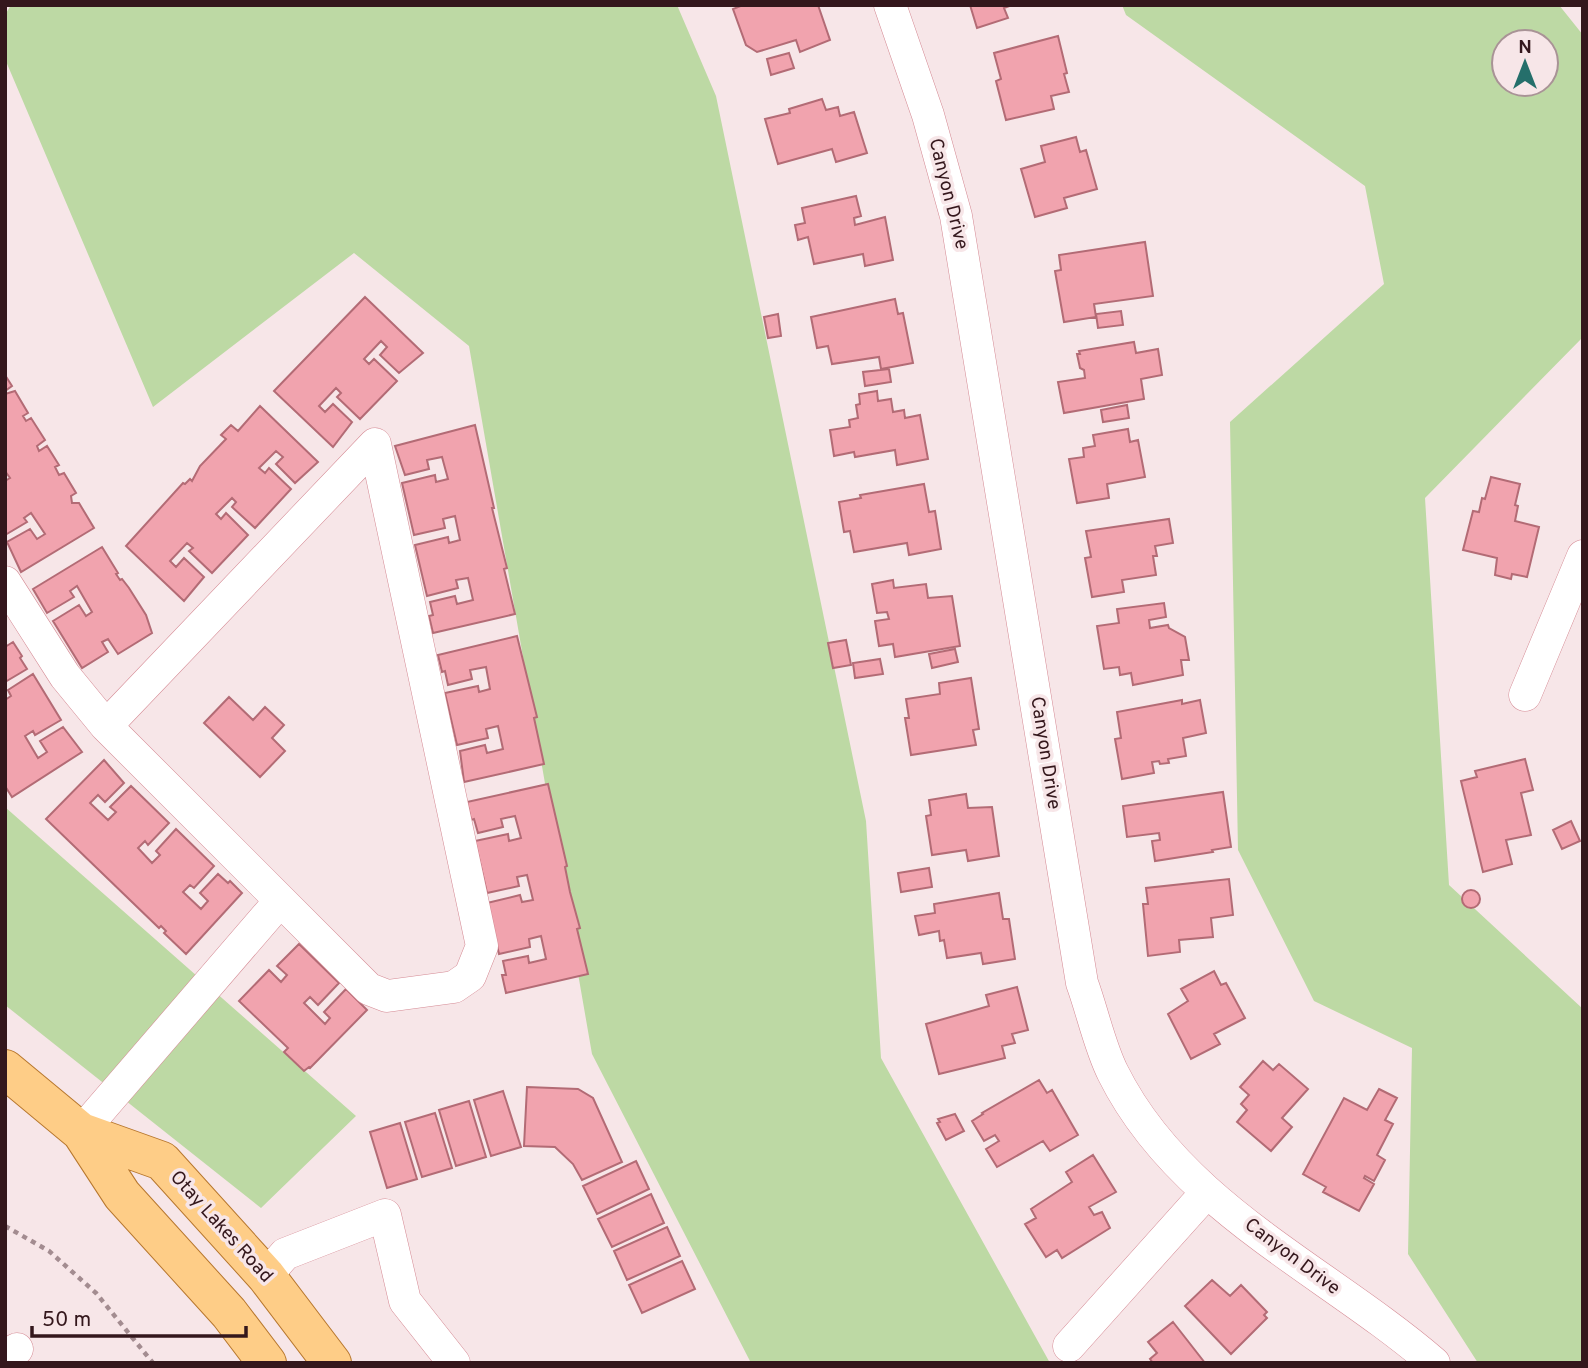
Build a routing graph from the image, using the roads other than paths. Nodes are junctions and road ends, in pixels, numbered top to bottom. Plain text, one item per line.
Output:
1 (890, 5) edge
2 (1583, 556) edge
3 (10, 599) edge
4 (1525, 695) dead end
5 (106, 726) junction
6 (280, 901) junction
7 (5, 1069) edge
8 (81, 1132) junction
9 (1207, 1192) junction
10 (266, 1276) junction
11 (1069, 1346) dead end
12 (267, 1363) edge
13 (332, 1363) edge
14 (454, 1363) edge
15 (1434, 1363) edge

1 - 9 street, Canyon Drive
2 - 4 street
3 - 5 street
5 - 6 street
5 - 6 street
6 - 8 street
7 - 8 main road, Otay Lakes Road
8 - 10 main road, Otay Lakes Road
8 - 12 main road, Otay Lakes Road
9 - 11 street
9 - 15 street, Canyon Drive
10 - 13 main road, Otay Lakes Road
10 - 14 street

